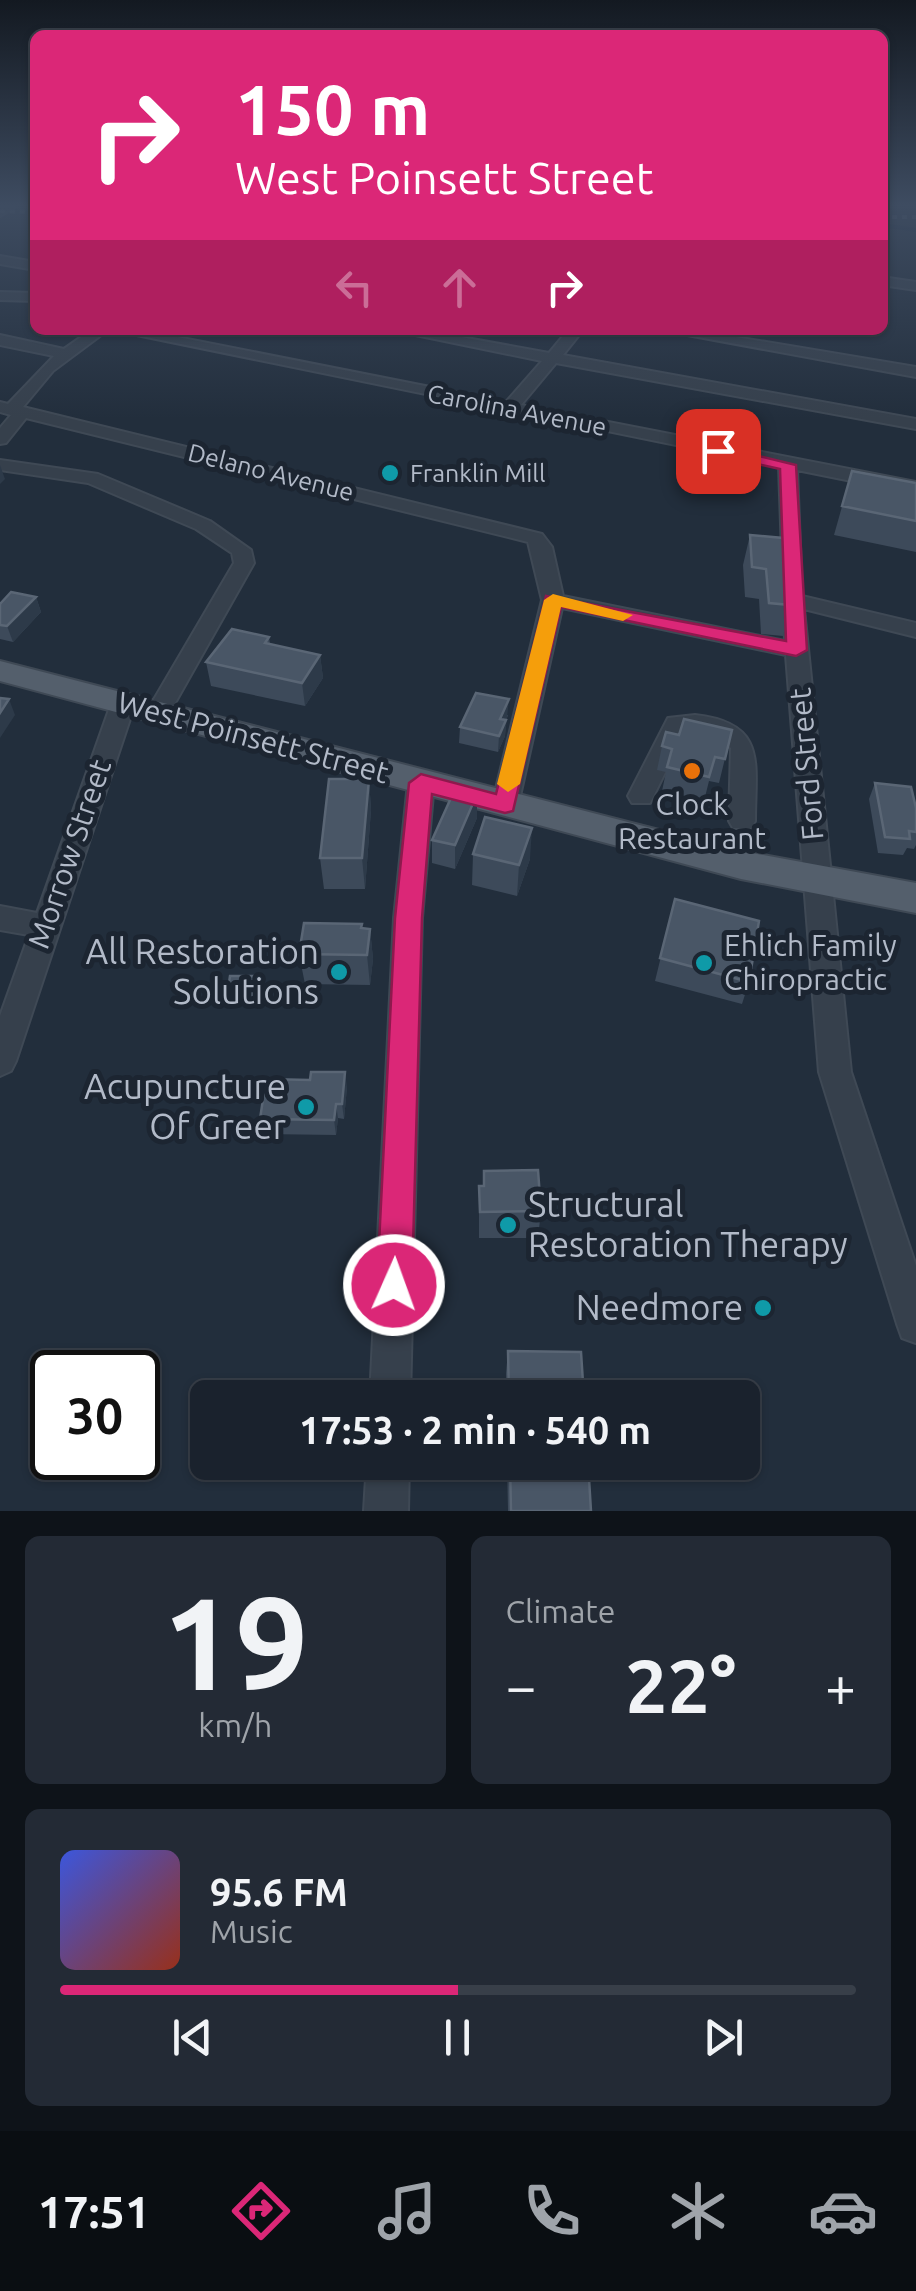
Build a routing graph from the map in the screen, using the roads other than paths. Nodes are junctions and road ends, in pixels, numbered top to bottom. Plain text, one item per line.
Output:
1 (888, 282) edge
2 (916, 286) edge
3 (0, 296) edge
4 (30, 297) edge
5 (94, 335) edge
6 (144, 335) edge
7 (425, 335) edge
8 (572, 335) edge
9 (697, 335) edge
10 (0, 340) edge
11 (67, 354) junction
12 (551, 358) junction
13 (916, 372) edge
14 (509, 408) junction
15 (12, 410) edge
16 (916, 424) edge
17 (0, 438) edge
18 (0, 465) edge
19 (788, 465) junction
20 (916, 488) edge
21 (553, 600) junction
22 (792, 600) junction
23 (916, 630) edge
24 (796, 650) junction
25 (0, 671) edge
26 (123, 704) junction
27 (158, 713) junction
28 (421, 783) junction
29 (641, 796) dead end
30 (505, 805) junction
31 (742, 821) dead end
32 (818, 883) junction
33 (916, 898) edge
34 (0, 918) edge
35 (44, 926) junction
36 (0, 1061) edge
37 (916, 1324) edge
38 (391, 1380) edge
39 (387, 1480) edge
40 (386, 1511) edge

1 - 2 street
3 - 4 street
5 - 11 street
6 - 14 street, Carolina Avenue
7 - 12 street
8 - 12 street
9 - 13 street
10 - 11 street
11 - 15 street
12 - 14 street
12 - 16 street
14 - 19 street, Carolina Avenue
15 - 17 street
15 - 21 street, Delano Avenue
18 - 27 street
19 - 20 street, Carolina Avenue
19 - 22 street, Ford Street
21 - 24 street
21 - 30 street
22 - 23 street
22 - 24 street, Ford Street
24 - 32 street, Ford Street
25 - 26 main road, West Poinsett Street
26 - 27 main road, West Poinsett Street
26 - 35 street, Morrow Street
27 - 28 main road, West Poinsett Street
28 - 30 main road, West Poinsett Street
28 - 38 street
29 - 31 street
30 - 32 main road, West Poinsett Street
32 - 33 main road, West Poinsett Street
32 - 37 street, Ford Street
34 - 35 street
35 - 36 street, Morrow Street
39 - 40 street

